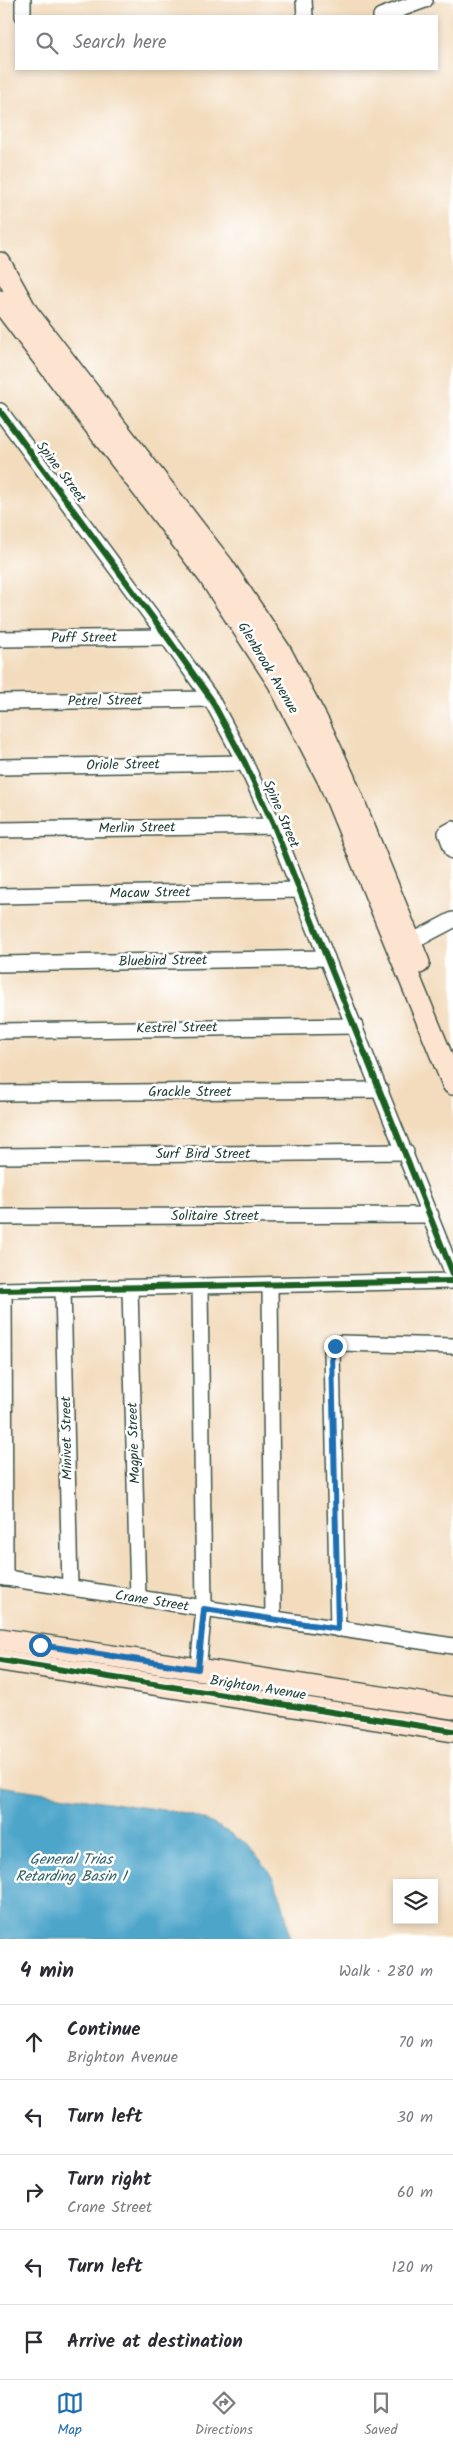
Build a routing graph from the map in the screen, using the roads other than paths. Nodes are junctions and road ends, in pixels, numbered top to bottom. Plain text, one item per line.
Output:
1 (23, 0) edge
2 (304, 0) edge
3 (425, 0) edge
4 (24, 15) edge
5 (305, 15) edge
6 (384, 15) edge
7 (0, 264) edge
8 (4, 292) edge
9 (0, 411) edge
10 (167, 637) junction
11 (0, 639) edge
12 (211, 699) junction
13 (0, 702) edge
14 (245, 763) junction
15 (0, 767) edge
16 (274, 826) junction
17 (453, 829) edge
18 (0, 830) edge
19 (453, 851) edge
20 (299, 890) junction
21 (0, 896) edge
22 (453, 920) edge
23 (411, 942) junction
24 (327, 958) junction
25 (0, 964) edge
26 (355, 1026) junction
27 (0, 1031) edge
28 (453, 1046) edge
29 (453, 1084) edge
30 (381, 1090) junction
31 (0, 1094) edge
32 (406, 1152) junction
33 (0, 1156) edge
34 (431, 1215) junction
35 (0, 1217) edge
36 (453, 1274) edge
37 (453, 1281) edge
38 (270, 1285) junction
39 (200, 1286) junction
40 (130, 1288) junction
41 (64, 1289) junction
42 (2, 1290) edge
43 (453, 1346) edge
44 (2, 1578) edge
45 (70, 1588) junction
46 (138, 1598) junction
47 (204, 1609) junction
48 (272, 1619) junction
49 (338, 1629) junction
50 (0, 1639) edge
51 (453, 1646) edge
52 (0, 1660) edge
53 (198, 1669) junction
54 (453, 1708) edge
55 (453, 1731) edge

1 - 4 street
2 - 5 street
3 - 6 street
7 - 8 street, Glenbrook Avenue
8 - 23 street, Glenbrook Avenue
8 - 29 street, Glenbrook Avenue
9 - 10 street, Spine Street
10 - 11 street, Puff Street
10 - 12 street, Spine Street
12 - 13 street, Petrel Street
12 - 14 street, Spine Street
14 - 15 street, Oriole Street
14 - 16 street, Spine Street
16 - 18 street, Merlin Street
16 - 20 street, Spine Street
17 - 19 street
20 - 21 street, Macaw Street
20 - 24 street, Spine Street
22 - 23 street
23 - 28 street, Glenbrook Avenue
24 - 25 street, Bluebird Street
24 - 26 street, Spine Street
26 - 27 street, Kestrel Street
26 - 30 street, Spine Street
30 - 31 street, Grackle Street
30 - 32 street, Spine Street
32 - 33 street, Surf Bird Street
32 - 34 street, Spine Street
34 - 35 street, Solitaire Street
34 - 36 street, Spine Street
37 - 38 street
38 - 39 street
38 - 48 street
39 - 40 street
39 - 47 street
40 - 41 street
40 - 46 street, Magpie Street
41 - 42 street
41 - 45 street, Minivet Street
42 - 44 street
43 - 49 street
44 - 45 street, Crane Street
45 - 46 street, Crane Street
46 - 47 street, Crane Street
47 - 48 street, Crane Street
47 - 53 street
48 - 49 street, Crane Street
49 - 51 street, Crane Street
50 - 53 street, Brighton Avenue
52 - 55 street, Brighton Avenue
53 - 54 street, Brighton Avenue

